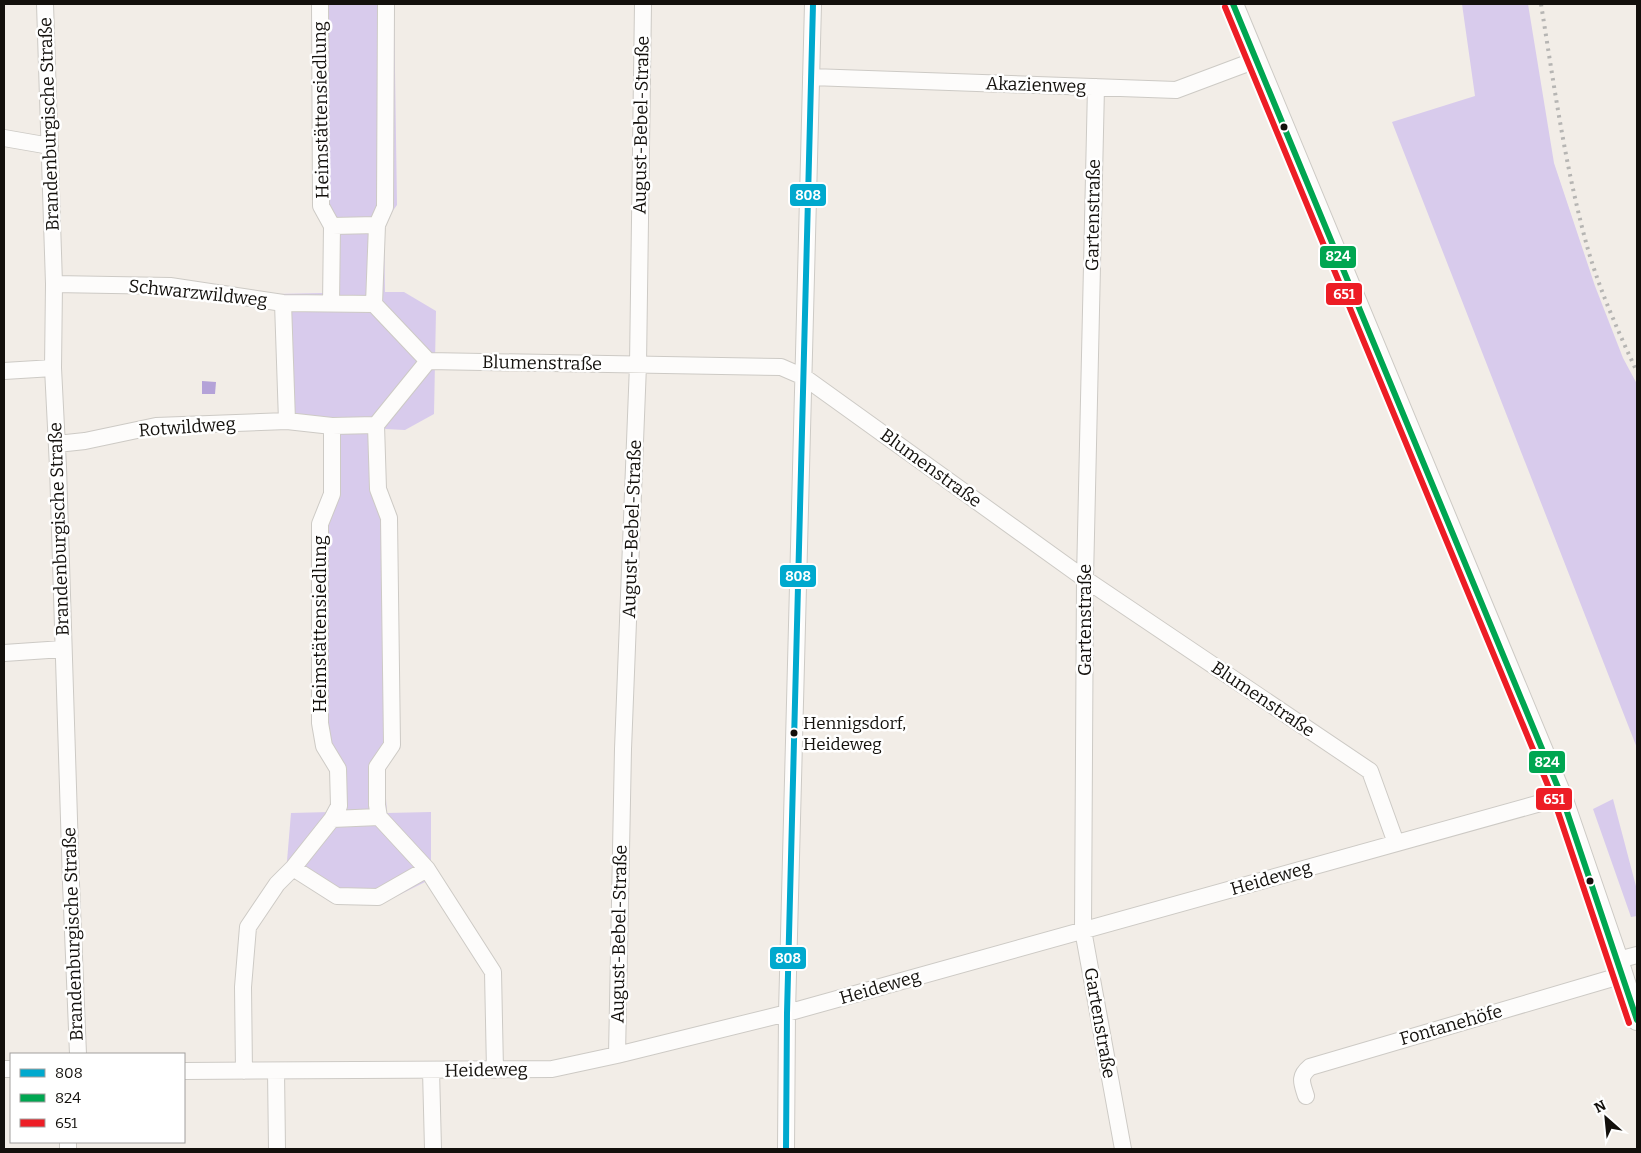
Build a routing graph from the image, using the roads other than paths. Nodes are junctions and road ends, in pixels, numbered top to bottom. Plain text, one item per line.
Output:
1 (45, 4) edge
2 (320, 4) edge
3 (386, 4) edge
4 (643, 4) edge
5 (813, 4) edge
6 (1233, 4) edge
7 (1256, 60) junction
8 (810, 77) junction
9 (1096, 87) junction
10 (4, 138) edge
11 (50, 146) junction
12 (377, 225) junction
13 (332, 226) junction
14 (54, 284) junction
15 (283, 303) junction
16 (331, 304) junction
17 (374, 304) junction
18 (428, 361) junction
19 (638, 365) junction
20 (53, 368) junction
21 (4, 371) edge
22 (804, 377) junction
23 (287, 421) junction
24 (376, 425) junction
25 (332, 426) junction
26 (57, 444) junction
27 (1085, 579) junction
28 (63, 649) junction
29 (4, 653) edge
30 (1562, 797) junction
31 (379, 817) junction
32 (332, 819) junction
33 (1396, 843) junction
34 (293, 868) junction
35 (427, 869) junction
36 (1083, 930) junction
37 (1626, 963) edge
38 (787, 1013) junction
39 (1637, 1020) edge
40 (78, 1053) edge
41 (617, 1055) junction
42 (431, 1070) junction
43 (495, 1070) junction
44 (185, 1071) edge
45 (244, 1071) junction
46 (276, 1071) junction
47 (1306, 1096) dead end
48 (278, 1149) edge
49 (433, 1149) edge
50 (786, 1149) edge
51 (1124, 1149) edge

1 - 11 street, Brandenburgische Straße
2 - 13 street, Heimstättensiedlung
3 - 12 street
4 - 19 street, August-Bebel-Straße
5 - 8 street
6 - 7 street
7 - 9 street, Akazienweg
7 - 30 street
8 - 9 street, Akazienweg
8 - 22 street
9 - 27 street, Gartenstraße
10 - 11 street
11 - 14 street, Brandenburgische Straße
12 - 13 street
12 - 17 street
13 - 16 street, Heimstättensiedlung
14 - 15 street, Schwarzwildweg
14 - 20 street, Brandenburgische Straße
15 - 16 street
15 - 23 street
16 - 17 street
17 - 18 street
18 - 19 street, Blumenstraße
18 - 24 street
19 - 22 street, Blumenstraße
19 - 41 street, August-Bebel-Straße
20 - 21 street
20 - 26 street, Brandenburgische Straße
22 - 27 street, Blumenstraße
22 - 38 street
23 - 25 street
23 - 26 street, Rotwildweg
24 - 25 street
24 - 31 street
25 - 32 street, Heimstättensiedlung
26 - 28 street, Brandenburgische Straße
27 - 33 street, Blumenstraße
27 - 36 street, Gartenstraße
28 - 29 street
28 - 40 street, Brandenburgische Straße
30 - 33 street, Heideweg
30 - 37 street
31 - 32 street
31 - 35 street
32 - 34 street, Heimstättensiedlung
33 - 36 street, Heideweg
34 - 35 street
34 - 45 street, Heimstättensiedlung
35 - 43 street
36 - 38 street, Heideweg
36 - 51 street, Gartenstraße
37 - 39 street
37 - 47 street, Fontanehöfe
38 - 41 street, Heideweg
38 - 50 street
41 - 43 street, Heideweg
42 - 43 street, Heideweg
42 - 46 street, Heideweg
42 - 49 street
44 - 45 street, Heideweg
45 - 46 street, Heideweg
46 - 48 street

